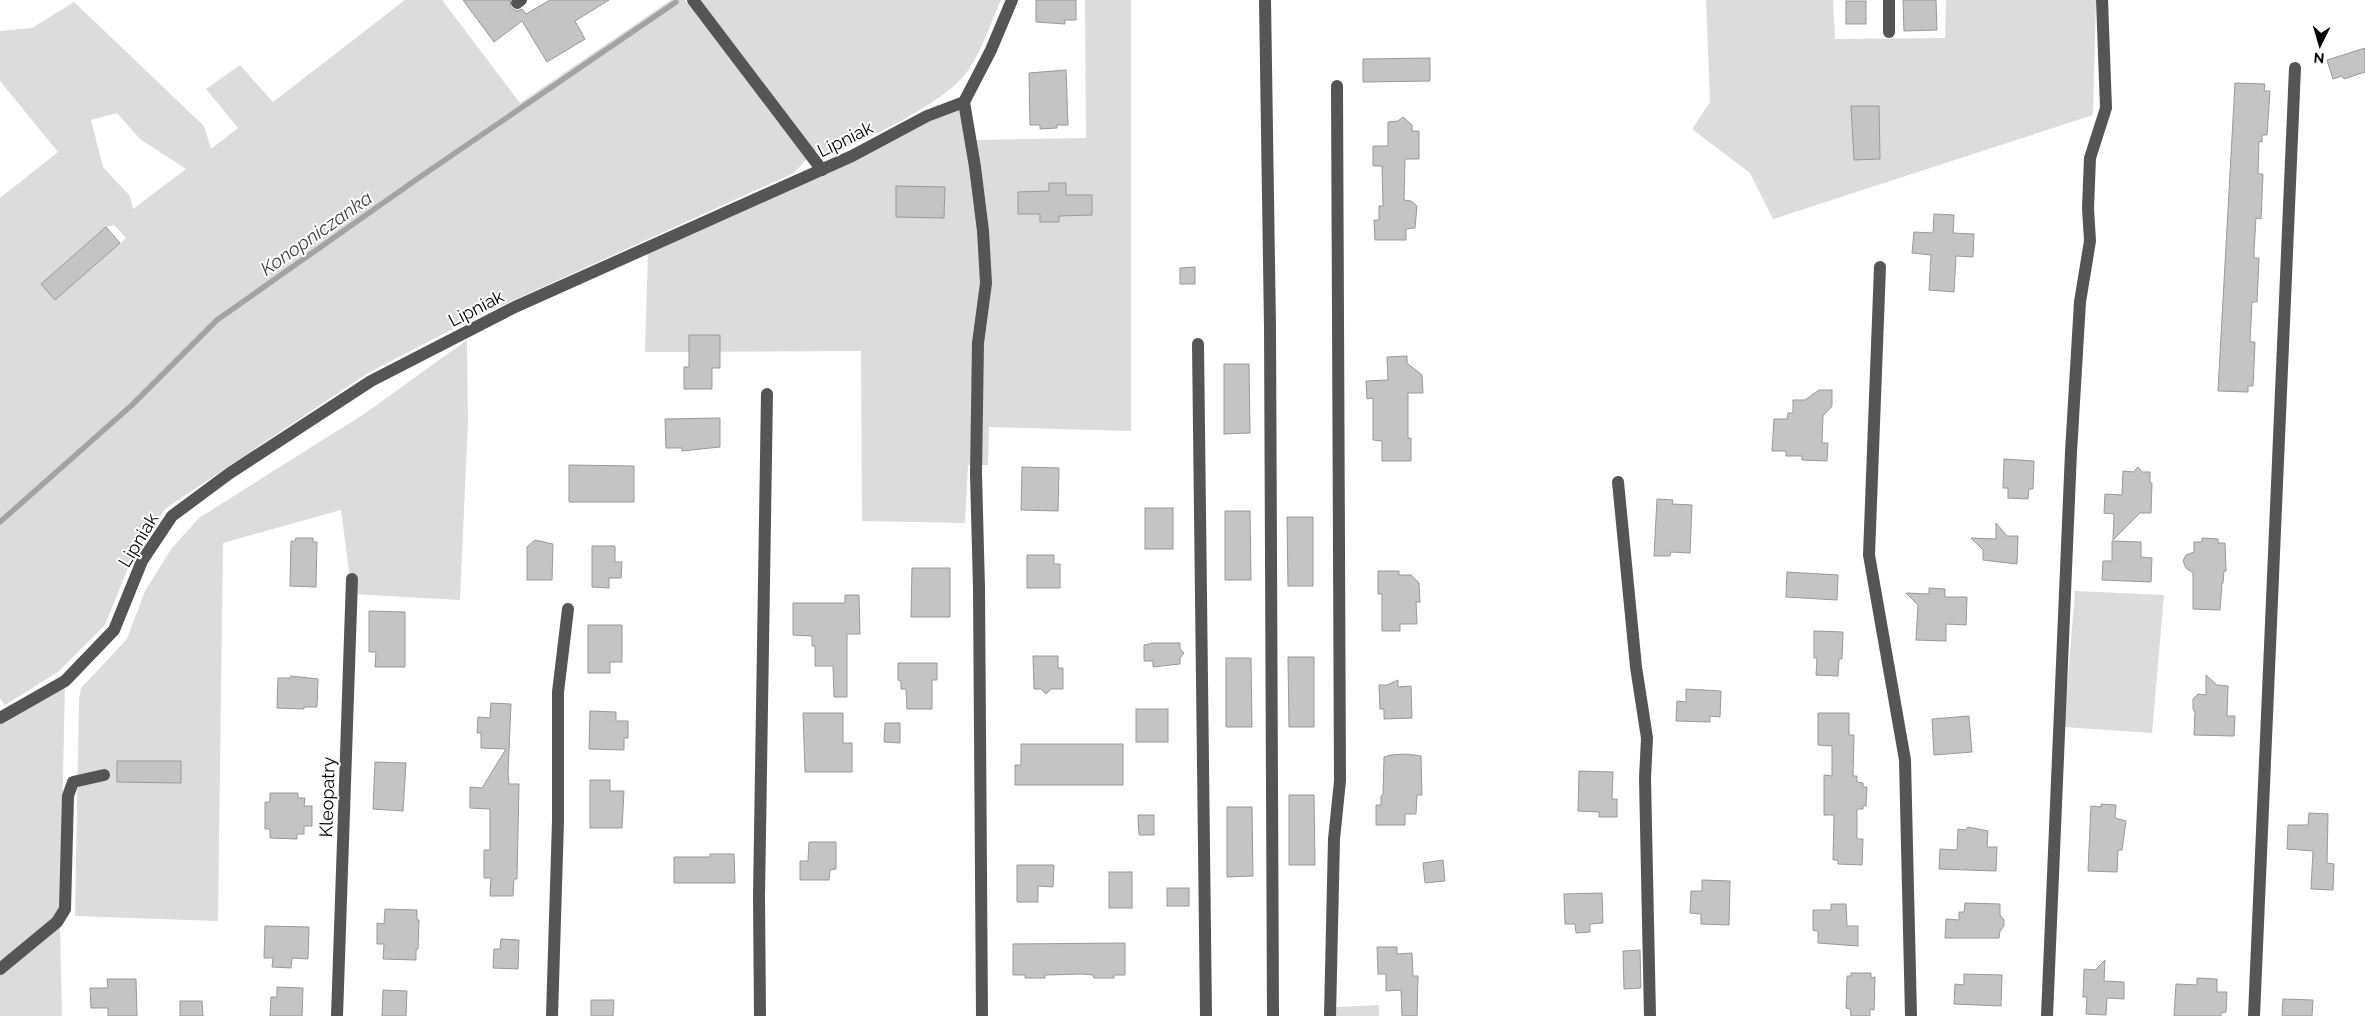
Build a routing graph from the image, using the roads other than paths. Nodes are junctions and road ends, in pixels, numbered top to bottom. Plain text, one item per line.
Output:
1 (693, 0) edge
2 (1012, 0) edge
3 (1265, 0) edge
4 (1889, 0) edge
5 (2102, 0) edge
6 (1889, 32) dead end
7 (2295, 68) dead end
8 (1337, 86) dead end
9 (964, 102) junction
10 (822, 170) junction
11 (1880, 267) dead end
12 (1198, 344) dead end
13 (767, 394) dead end
14 (1618, 482) dead end
15 (352, 579) dead end
16 (568, 609) dead end
17 (0, 718) edge
18 (104, 775) dead end
19 (0, 968) edge
20 (337, 1016) edge
21 (552, 1016) edge
22 (760, 1016) edge
23 (982, 1016) edge
24 (1206, 1016) edge
25 (1273, 1016) edge
26 (1330, 1016) edge
27 (1650, 1016) edge
28 (1911, 1016) edge
29 (2047, 1016) edge
30 (2254, 1016) edge

1 - 10 street
2 - 9 street
3 - 25 street
4 - 6 street
5 - 29 street
7 - 30 street
8 - 26 street
9 - 10 street, Lipniak
9 - 23 street
10 - 17 street, Lipniak
11 - 28 street
12 - 24 street
13 - 22 street
14 - 27 street
15 - 20 street, Kleopatry
16 - 21 street
18 - 19 street

